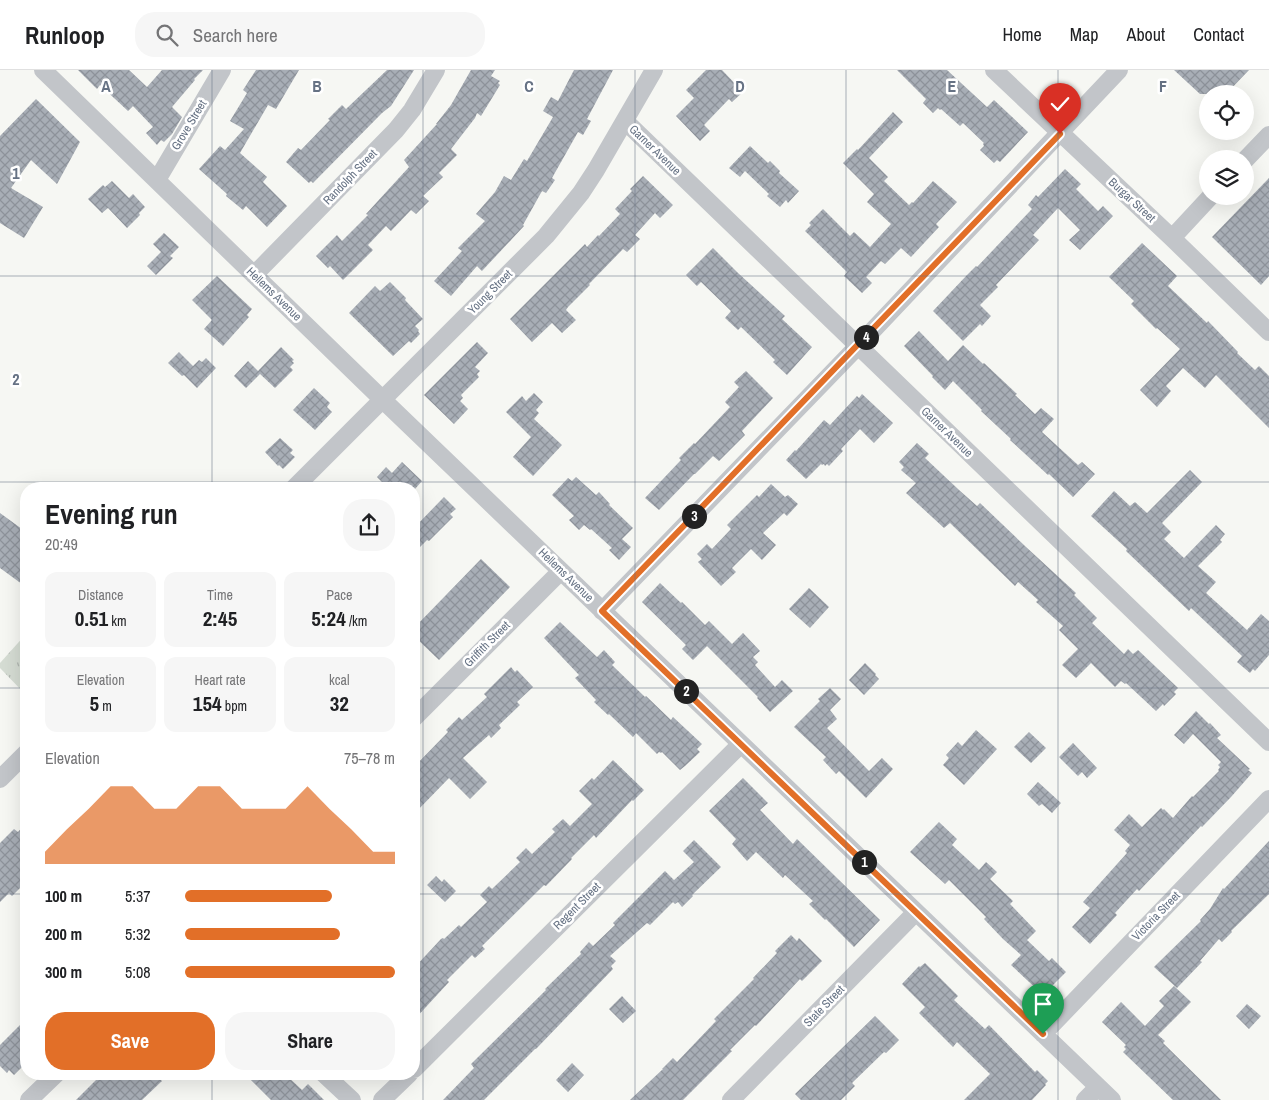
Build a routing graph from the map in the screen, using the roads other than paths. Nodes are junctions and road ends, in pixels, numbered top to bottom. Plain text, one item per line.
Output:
1 (43, 70) edge
2 (222, 70) edge
3 (436, 70) edge
4 (654, 70) edge
5 (994, 70) edge
6 (1119, 70) edge
7 (625, 121) junction
8 (1060, 134) junction
9 (1269, 135) edge
10 (1254, 151) edge
11 (156, 180) junction
12 (1203, 205) edge
13 (1172, 238) junction
14 (254, 275) junction
15 (1269, 332) edge
16 (858, 346) junction
17 (383, 400) junction
18 (300, 482) edge
19 (560, 570) junction
20 (602, 611) junction
21 (420, 712) edge
22 (1269, 742) edge
23 (741, 744) junction
24 (20, 759) edge
25 (0, 780) edge
26 (1269, 799) edge
27 (916, 912) junction
28 (1043, 1034) junction
29 (420, 1062) edge
30 (50, 1080) edge
31 (330, 1080) edge
32 (402, 1080) edge
33 (1098, 1087) junction
34 (29, 1100) edge
35 (352, 1100) edge
36 (382, 1100) edge
37 (732, 1100) edge
38 (1085, 1100) edge
39 (1112, 1100) edge

1 - 11 street, Hellems Avenue
2 - 11 street, Grove Street
3 - 14 street, Randolph Street
4 - 7 street, Young Street
5 - 8 street, Burgar Street
6 - 8 street
7 - 16 street, Garner Avenue
7 - 17 street, Young Street
8 - 13 street, Burgar Street
8 - 16 street
9 - 10 street
11 - 14 street, Hellems Avenue
12 - 13 street
13 - 15 street, Burgar Street
14 - 17 street, Hellems Avenue
16 - 20 street
16 - 22 street, Garner Avenue
17 - 18 street, Young Street
17 - 19 street, Hellems Avenue
19 - 20 street, Hellems Avenue
19 - 21 street, Griffith Street
20 - 23 street, Hellems Avenue
23 - 27 street, Hellems Avenue
23 - 29 street, Regent Street
24 - 25 street
26 - 28 street, Victoria Street
27 - 28 street, Hellems Avenue
27 - 37 street, State Street
28 - 33 street, Hellems Avenue
30 - 34 street
31 - 35 street
32 - 36 street
33 - 38 street
33 - 39 street, Hellems Avenue

